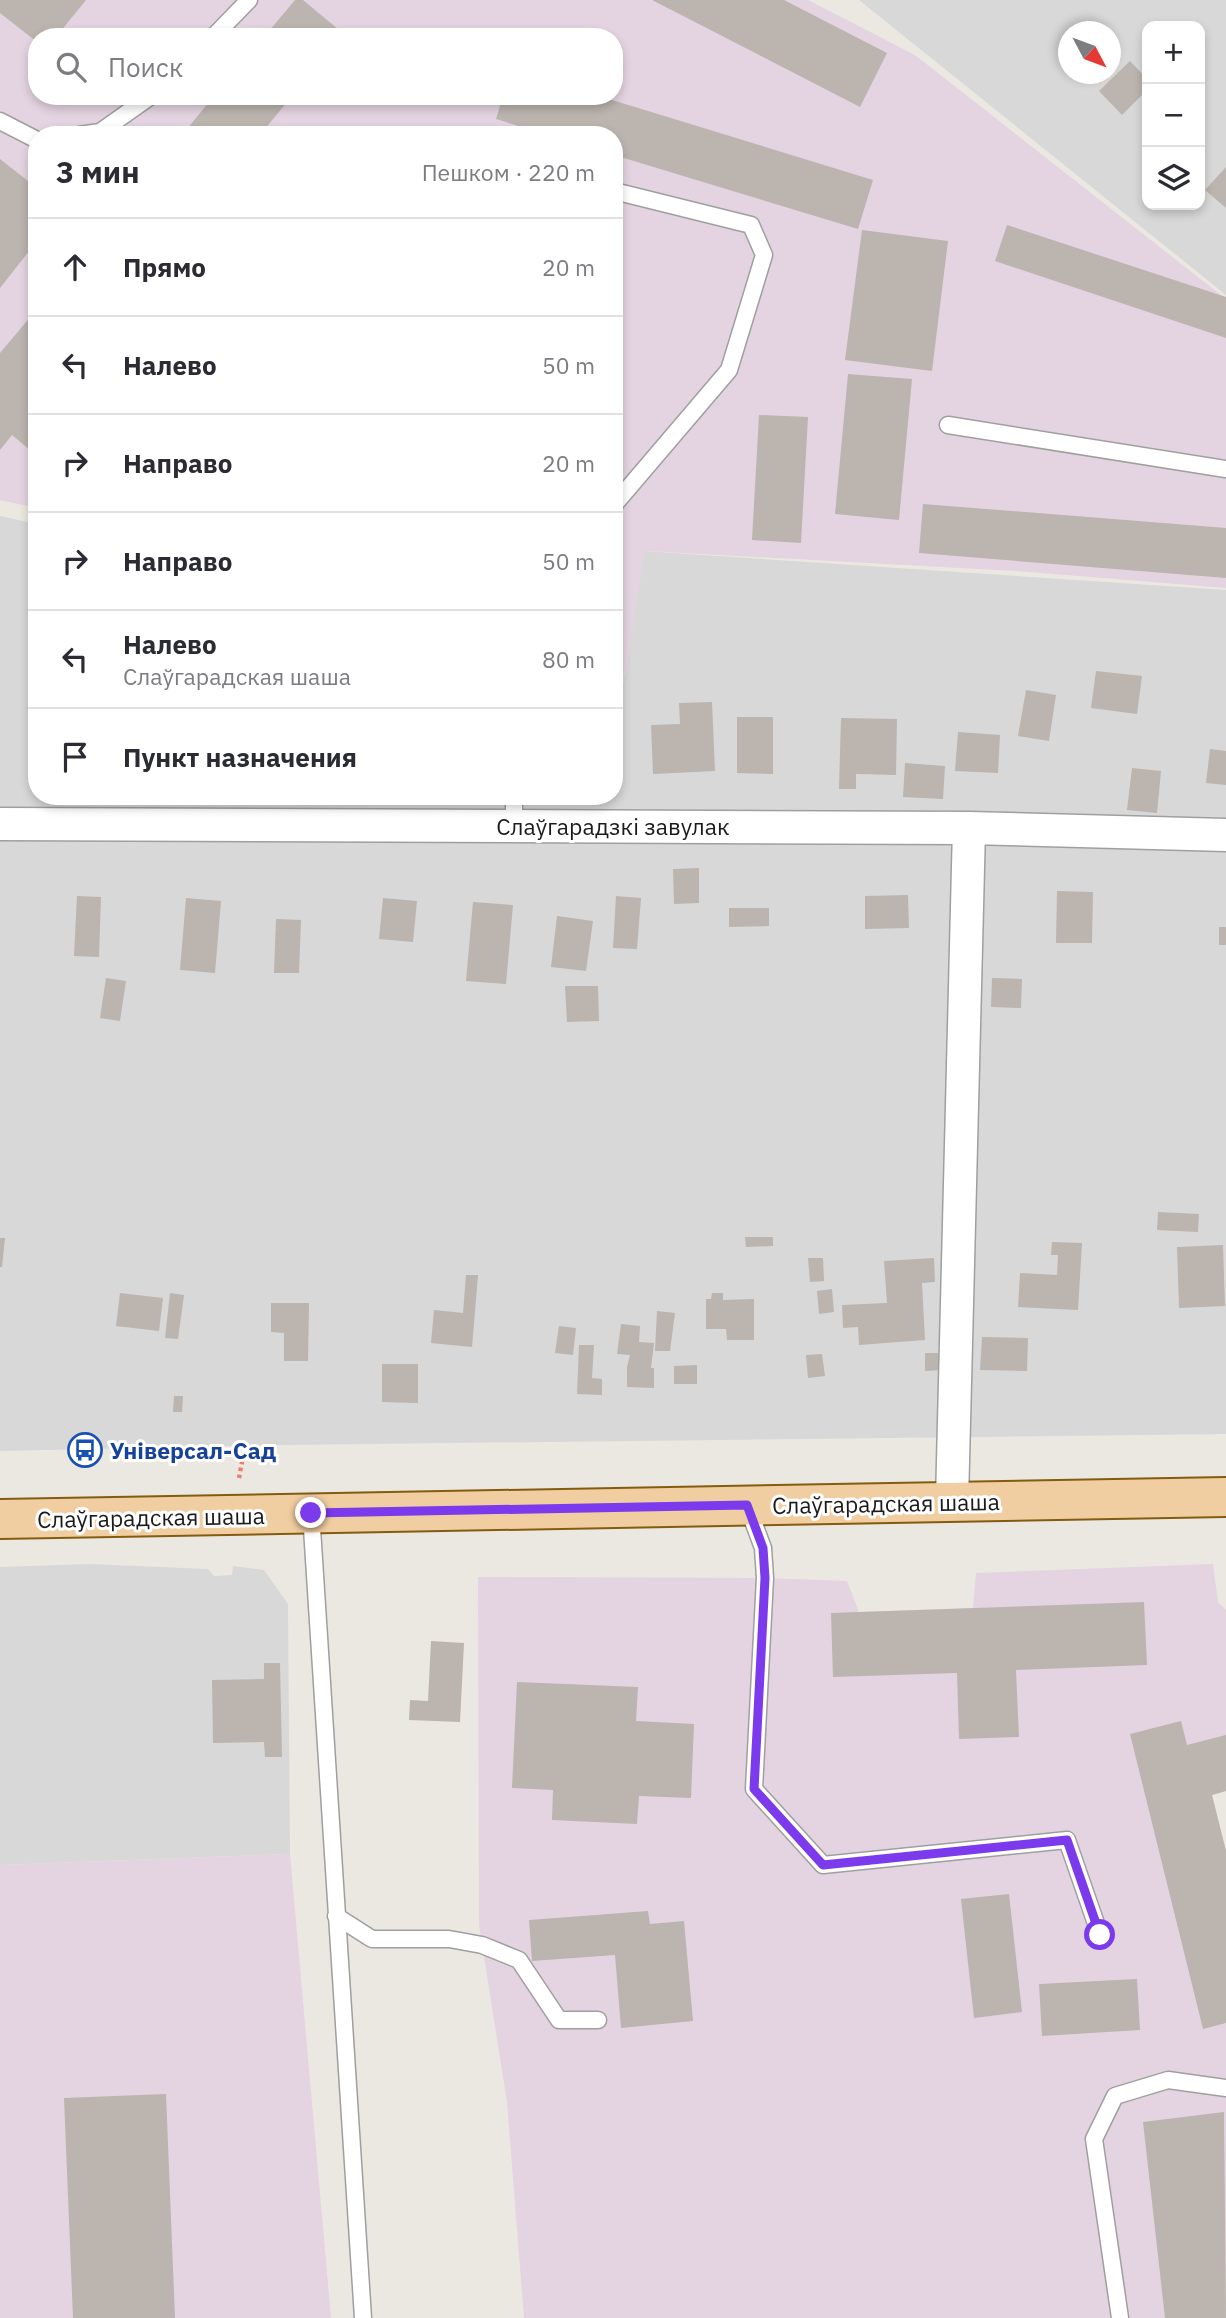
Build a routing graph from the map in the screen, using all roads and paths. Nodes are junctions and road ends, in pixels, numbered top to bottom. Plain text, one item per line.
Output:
1 (249, 0) edge
2 (223, 28) edge
3 (138, 105) edge
4 (0, 121) edge
5 (107, 126) edge
6 (28, 135) edge
7 (623, 193) edge
8 (948, 425) dead end
9 (1226, 469) edge
10 (623, 494) edge
11 (514, 811) edge
12 (0, 824) edge
13 (969, 828) junction
14 (1226, 835) edge
15 (244, 1451) dead end
16 (239, 1480) dead end
17 (1226, 1497) edge
18 (952, 1501) junction
19 (747, 1505) junction
20 (311, 1513) junction
21 (0, 1519) edge
22 (336, 1916) junction
23 (1100, 1935) dead end
24 (598, 2020) dead end
25 (1226, 2088) edge
26 (363, 2318) edge
27 (1120, 2318) edge

1 - 2 lane
3 - 5 lane
4 - 6 lane
7 - 10 lane
8 - 9 lane
11 - 12 street, Слаўгарадзкі завулак
11 - 13 street, Слаўгарадзкі завулак
13 - 14 street, Слаўгарадзкі завулак
13 - 18 street
15 - 16 path
17 - 18 main road, Слаўгарадская шаша
18 - 19 main road, Слаўгарадская шаша
19 - 20 main road, Слаўгарадская шаша
19 - 23 lane
20 - 21 main road, Слаўгарадская шаша
20 - 22 lane
22 - 24 lane
22 - 26 lane
25 - 27 lane

